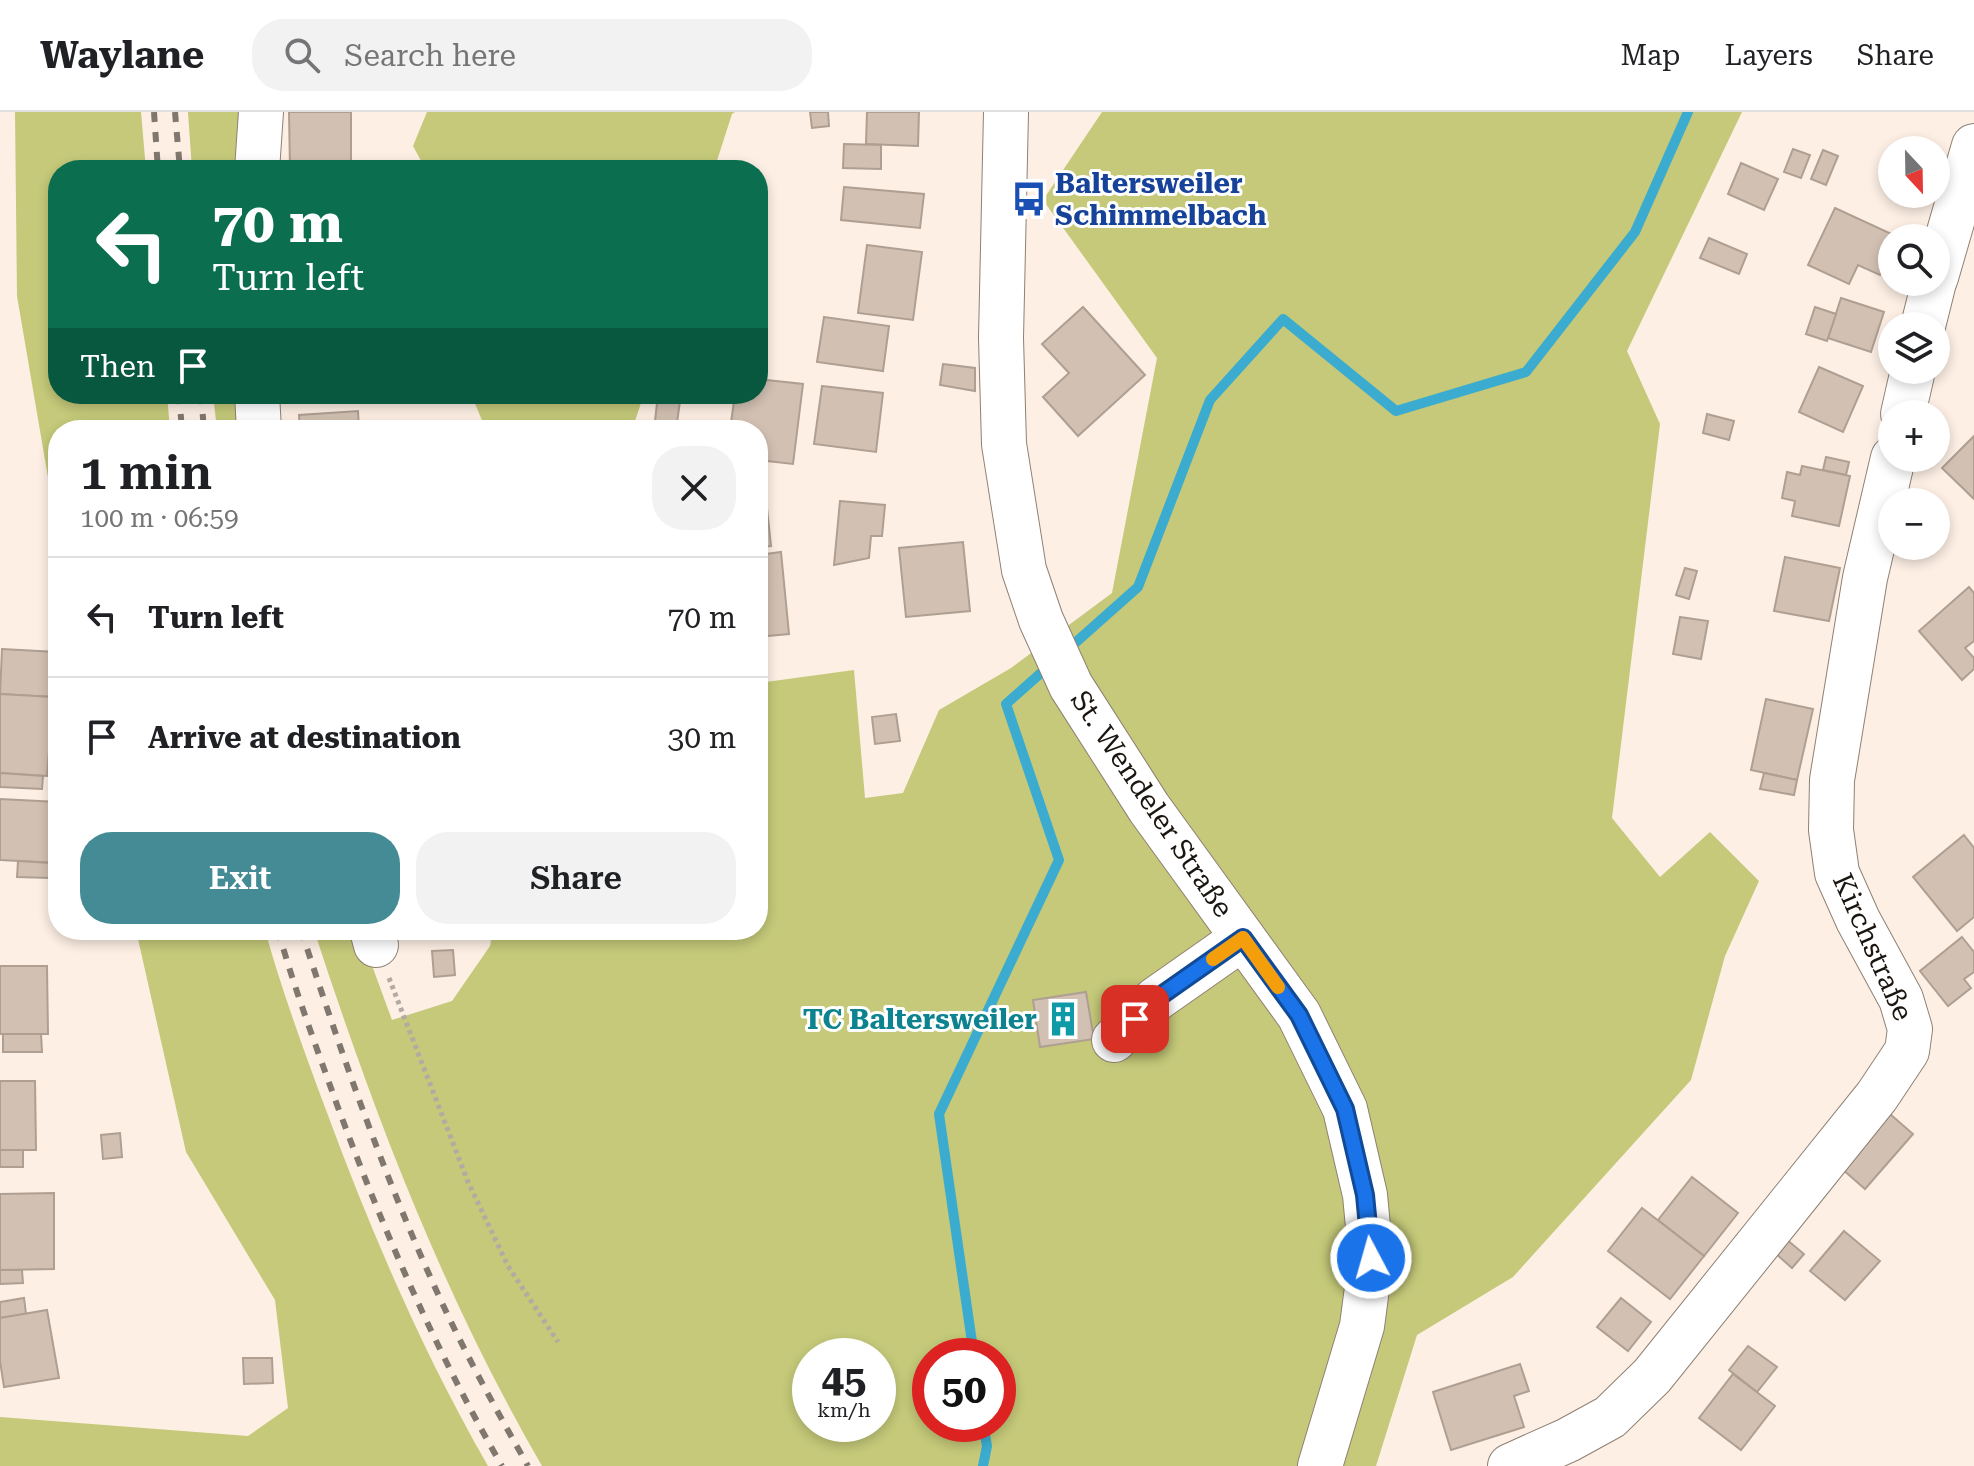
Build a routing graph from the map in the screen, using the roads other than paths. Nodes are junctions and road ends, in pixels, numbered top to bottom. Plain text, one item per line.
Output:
1 (261, 112) edge
2 (1006, 112) edge
3 (1974, 146) edge
4 (258, 160) edge
5 (1950, 228) edge
6 (1890, 472) edge
7 (1243, 938) junction
8 (1114, 1040) dead end
9 (1320, 1466) edge
10 (1510, 1466) edge

1 - 4 street
2 - 7 street, St. Wendeler Straße
3 - 5 street
6 - 10 street, Kirchstraße
7 - 8 street
7 - 9 street, St. Wendeler Straße

